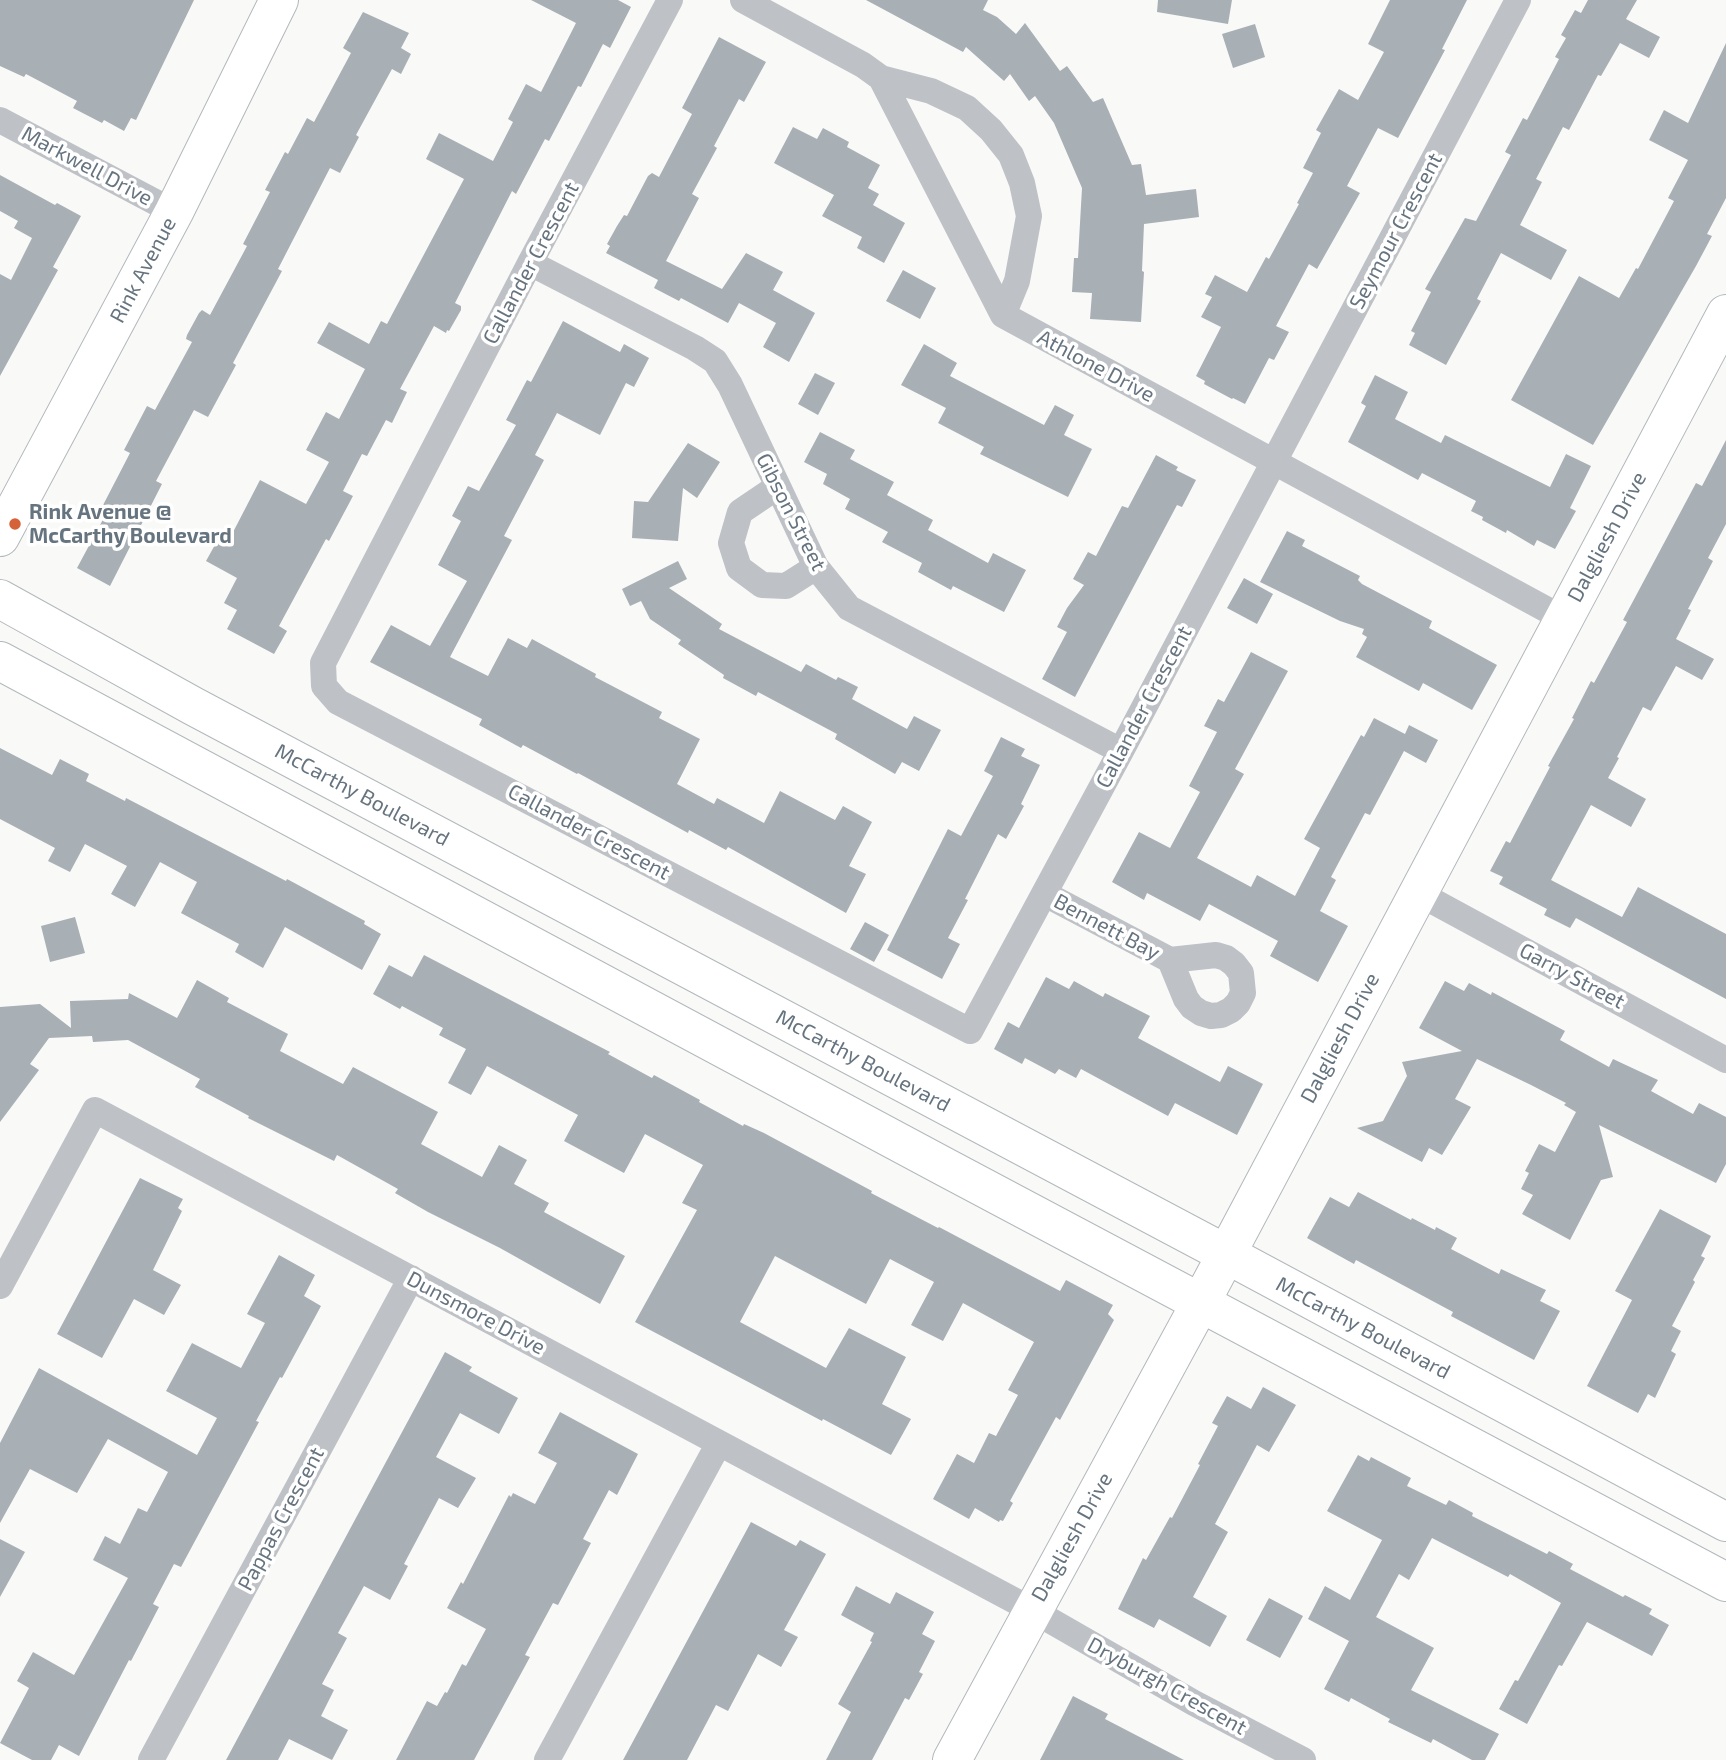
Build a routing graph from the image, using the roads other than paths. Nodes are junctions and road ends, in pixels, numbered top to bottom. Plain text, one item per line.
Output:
1 (279, 0) edge
2 (670, 0) edge
3 (743, 0) edge
4 (1518, 0) edge
5 (881, 78) junction
6 (0, 120) edge
7 (174, 212) junction
8 (530, 263) junction
9 (1003, 315) junction
10 (1724, 324) edge
11 (1273, 462) junction
12 (777, 486) junction
13 (0, 537) edge
14 (816, 567) junction
15 (0, 599) edge
16 (1564, 619) junction
17 (0, 661) edge
18 (1121, 751) junction
19 (1418, 893) junction
20 (1045, 894) junction
21 (1170, 960) dead end
22 (1726, 1059) edge
23 (1226, 1254) junction
24 (411, 1279) junction
25 (0, 1286) edge
26 (1201, 1302) junction
27 (719, 1443) junction
28 (1726, 1522) edge
29 (1726, 1582) edge
30 (1032, 1610) junction
31 (151, 1760) edge
32 (547, 1760) edge
33 (952, 1760) edge
34 (1303, 1760) edge

1 - 7 main road, Rink Avenue
2 - 8 street, Callander Crescent
3 - 5 street
4 - 11 street, Seymour Crescent
5 - 9 street
5 - 9 street
6 - 7 street, Markwell Drive
7 - 13 main road, Rink Avenue
8 - 12 street, Gibson Street
8 - 20 street, Callander Crescent
9 - 11 street, Athlone Drive
10 - 16 main road, Dalgliesh Drive
11 - 16 street, Athlone Drive
11 - 18 street, Callander Crescent
12 - 14 street, Gibson Street
12 - 14 street
14 - 18 street, Gibson Street
15 - 23 main road, McCarthy Boulevard
16 - 19 main road, Dalgliesh Drive
17 - 26 main road
18 - 20 street, Callander Crescent
19 - 22 street, Garry Street
19 - 23 main road, Dalgliesh Drive
20 - 21 street, Bennett Bay
23 - 26 main road, Dalgliesh Drive
23 - 28 main road, McCarthy Boulevard
24 - 25 street, Dunsmore Drive
24 - 27 street, Dunsmore Drive
24 - 31 street, Pappas Crescent
26 - 29 main road
26 - 30 main road, Dalgliesh Drive
27 - 30 street, Dunsmore Drive
27 - 32 street
30 - 33 main road, Dalgliesh Drive
30 - 34 street, Dryburgh Crescent

